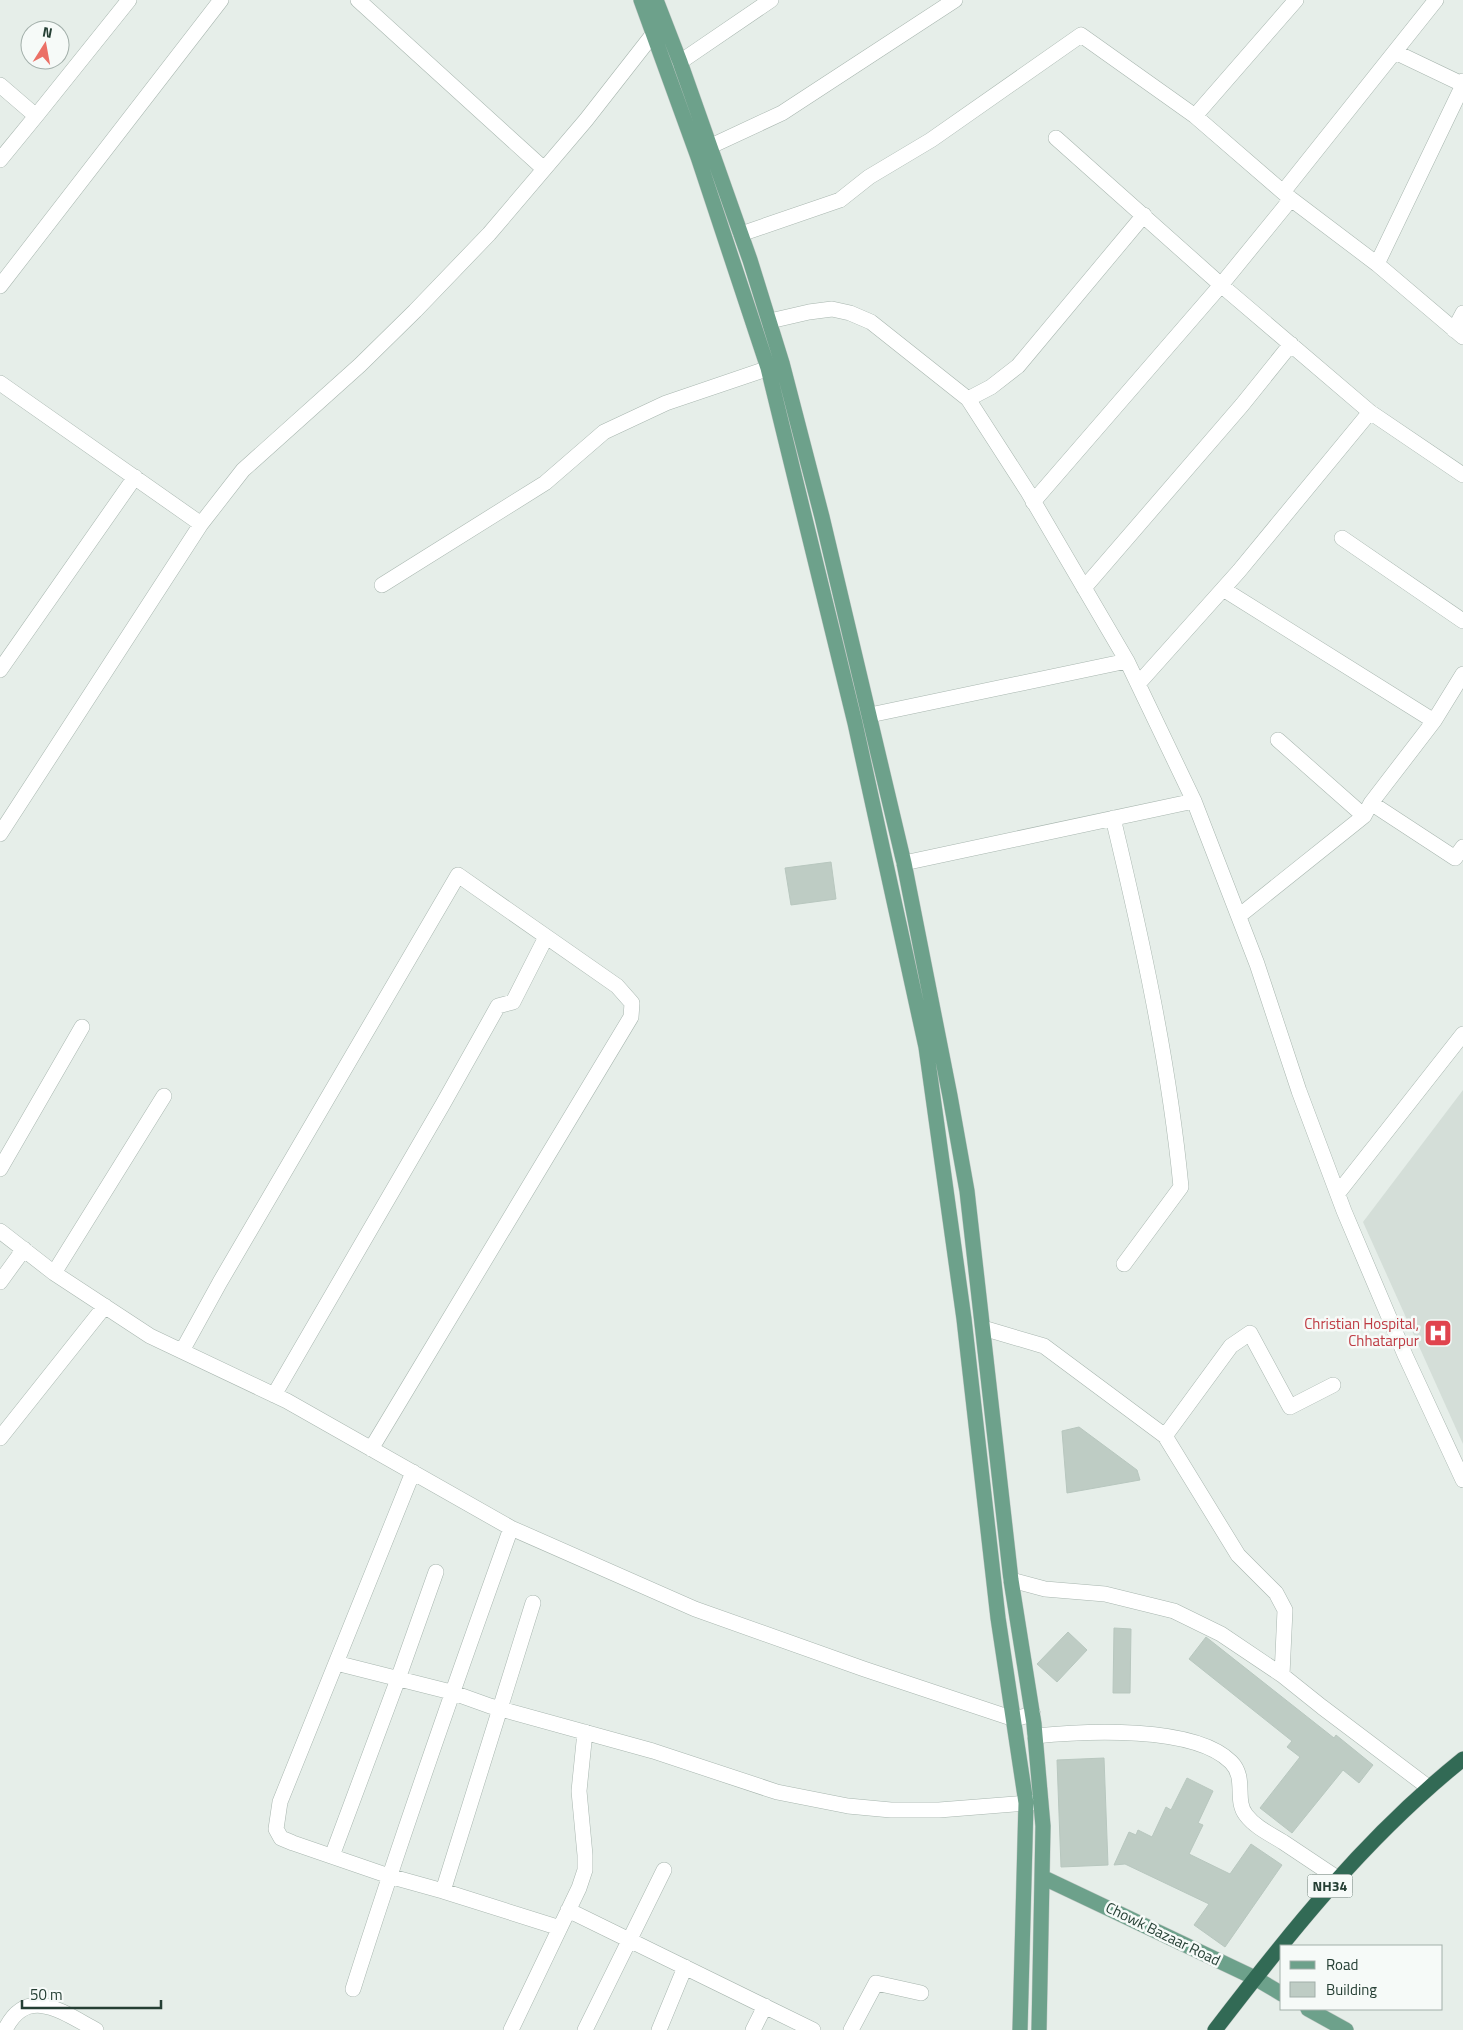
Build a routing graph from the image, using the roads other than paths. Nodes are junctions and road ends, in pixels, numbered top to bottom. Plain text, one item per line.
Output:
1 (130, 0) edge
2 (221, 0) edge
3 (358, 0) edge
4 (641, 0) edge
5 (656, 0) edge
6 (771, 0) edge
7 (955, 0) edge
8 (1296, 0) edge
9 (1436, 0) edge
10 (654, 33) junction
11 (1395, 52) junction
12 (680, 62) junction
13 (1463, 83) edge
14 (0, 85) edge
15 (36, 116) junction
16 (1195, 116) junction
17 (1056, 138) dead end
18 (709, 147) junction
19 (0, 160) edge
20 (544, 169) junction
21 (1287, 195) junction
22 (1144, 216) junction
23 (740, 234) junction
24 (1377, 264) junction
25 (1221, 285) junction
26 (0, 286) edge
27 (1463, 313) edge
28 (770, 321) junction
29 (1458, 333) edge
30 (1291, 344) junction
31 (775, 366) junction
32 (0, 383) edge
33 (968, 399) junction
34 (1370, 412) junction
35 (1463, 475) edge
36 (135, 477) junction
37 (1033, 502) junction
38 (201, 524) junction
39 (1342, 538) dead end
40 (382, 585) dead end
41 (1084, 588) junction
42 (1223, 590) junction
43 (1463, 621) edge
44 (1127, 661) junction
45 (0, 670) edge
46 (1463, 674) edge
47 (1138, 684) junction
48 (870, 715) junction
49 (1434, 721) junction
50 (1278, 740) dead end
51 (1194, 801) junction
52 (1367, 810) junction
53 (1114, 818) junction
54 (0, 834) edge
55 (1460, 857) edge
56 (904, 863) junction
57 (1239, 916) junction
58 (546, 937) junction
59 (82, 1027) dead end
60 (1463, 1034) edge
61 (164, 1096) dead end
62 (0, 1169) edge
63 (1338, 1193) junction
64 (0, 1231) edge
65 (24, 1250) junction
66 (1124, 1264) dead end
67 (54, 1273) junction
68 (0, 1282) edge
69 (104, 1306) junction
70 (983, 1328) junction
71 (182, 1351) junction
72 (1333, 1385) dead end
73 (274, 1395) junction
74 (1165, 1436) junction
75 (0, 1438) edge
76 (371, 1449) junction
77 (413, 1472) junction
78 (1463, 1480) edge
79 (511, 1528) junction
80 (436, 1572) dead end
81 (1012, 1580) junction
82 (533, 1603) dead end
83 (336, 1663) junction
84 (1282, 1675) junction
85 (398, 1679) junction
86 (451, 1692) junction
87 (499, 1708) junction
88 (1033, 1714) junction
89 (1014, 1719) junction
90 (585, 1732) junction
91 (1035, 1736) junction
92 (1463, 1759) edge
93 (1428, 1787) junction
94 (1033, 1803) junction
95 (332, 1856) junction
96 (664, 1870) dead end
97 (389, 1876) junction
98 (1042, 1877) junction
99 (1337, 1878) junction
100 (444, 1891) junction
101 (568, 1910) junction
102 (560, 1928) junction
103 (628, 1940) junction
104 (1281, 1945) edge
105 (1280, 1947) edge
106 (685, 1967) junction
107 (1254, 1978) junction
108 (353, 1989) dead end
109 (921, 1993) dead end
110 (1280, 1993) edge
111 (765, 2006) junction
112 (1310, 2010) edge
113 (5, 2030) edge
114 (96, 2030) edge
115 (512, 2030) edge
116 (585, 2030) edge
117 (658, 2030) edge
118 (753, 2030) edge
119 (813, 2030) edge
120 (851, 2030) edge
121 (1020, 2030) edge
122 (1039, 2030) edge
123 (1215, 2030) edge
124 (1346, 2030) edge

1 - 15 street
2 - 26 street
3 - 20 street
4 - 10 main road
5 - 12 main road
6 - 12 street
7 - 18 street
8 - 16 street
9 - 11 street
10 - 20 street
10 - 31 main road
11 - 13 street
11 - 21 street
12 - 18 main road
13 - 24 street
14 - 15 street
15 - 19 street
16 - 21 street
16 - 23 street
17 - 22 street
18 - 23 main road
20 - 38 street
21 - 24 street
21 - 25 street
22 - 25 street
22 - 33 street
23 - 28 main road
24 - 29 street
25 - 30 street
25 - 37 street
27 - 29 street
28 - 31 main road
28 - 33 street
30 - 34 street
30 - 41 street
31 - 40 street
31 - 48 main road
31 - 89 main road
32 - 36 street
33 - 37 street
34 - 35 street
34 - 42 street
36 - 38 street
36 - 45 street
37 - 41 street
38 - 54 street
39 - 43 street
41 - 44 street
42 - 47 street
42 - 49 street
44 - 47 street
44 - 48 street
46 - 49 street
47 - 51 street
48 - 56 main road
49 - 52 street
50 - 52 street
51 - 53 street
51 - 57 street
52 - 55 street
52 - 57 street
53 - 56 street
53 - 66 street
56 - 70 main road
57 - 63 street
58 - 71 street
58 - 73 street
58 - 76 street
59 - 62 street
60 - 63 street
61 - 67 street
63 - 78 street
64 - 65 street
65 - 67 street
65 - 68 street
67 - 69 street
69 - 71 street
69 - 75 street
70 - 74 street
70 - 81 main road
71 - 73 street
72 - 74 street
73 - 76 street
74 - 84 street
76 - 77 street
77 - 79 street
77 - 83 street
79 - 86 street
79 - 89 street
80 - 85 street
81 - 84 street
81 - 88 main road
82 - 87 street
83 - 85 street
83 - 95 street
84 - 93 street
85 - 86 street
85 - 95 street
86 - 87 street
86 - 97 street
87 - 90 street
87 - 100 street
88 - 89 street
88 - 91 main road
89 - 94 main road
90 - 94 street
90 - 101 street
91 - 94 main road
91 - 99 street
92 - 93 highway, NH34
93 - 99 highway, NH34
94 - 98 main road
94 - 121 main road
95 - 97 street
96 - 103 street
97 - 100 street
97 - 108 street
98 - 107 main road, Chowk Bazaar Road
98 - 122 main road
99 - 104 highway, NH34
100 - 102 street
101 - 102 street
101 - 103 street
102 - 115 street
103 - 106 street
103 - 116 street
105 - 107 highway, NH34
106 - 111 street
106 - 117 street
107 - 110 main road, Chowk Bazaar Road
107 - 123 highway, NH34
109 - 120 street
111 - 118 street
111 - 119 street
112 - 124 main road
113 - 114 street

